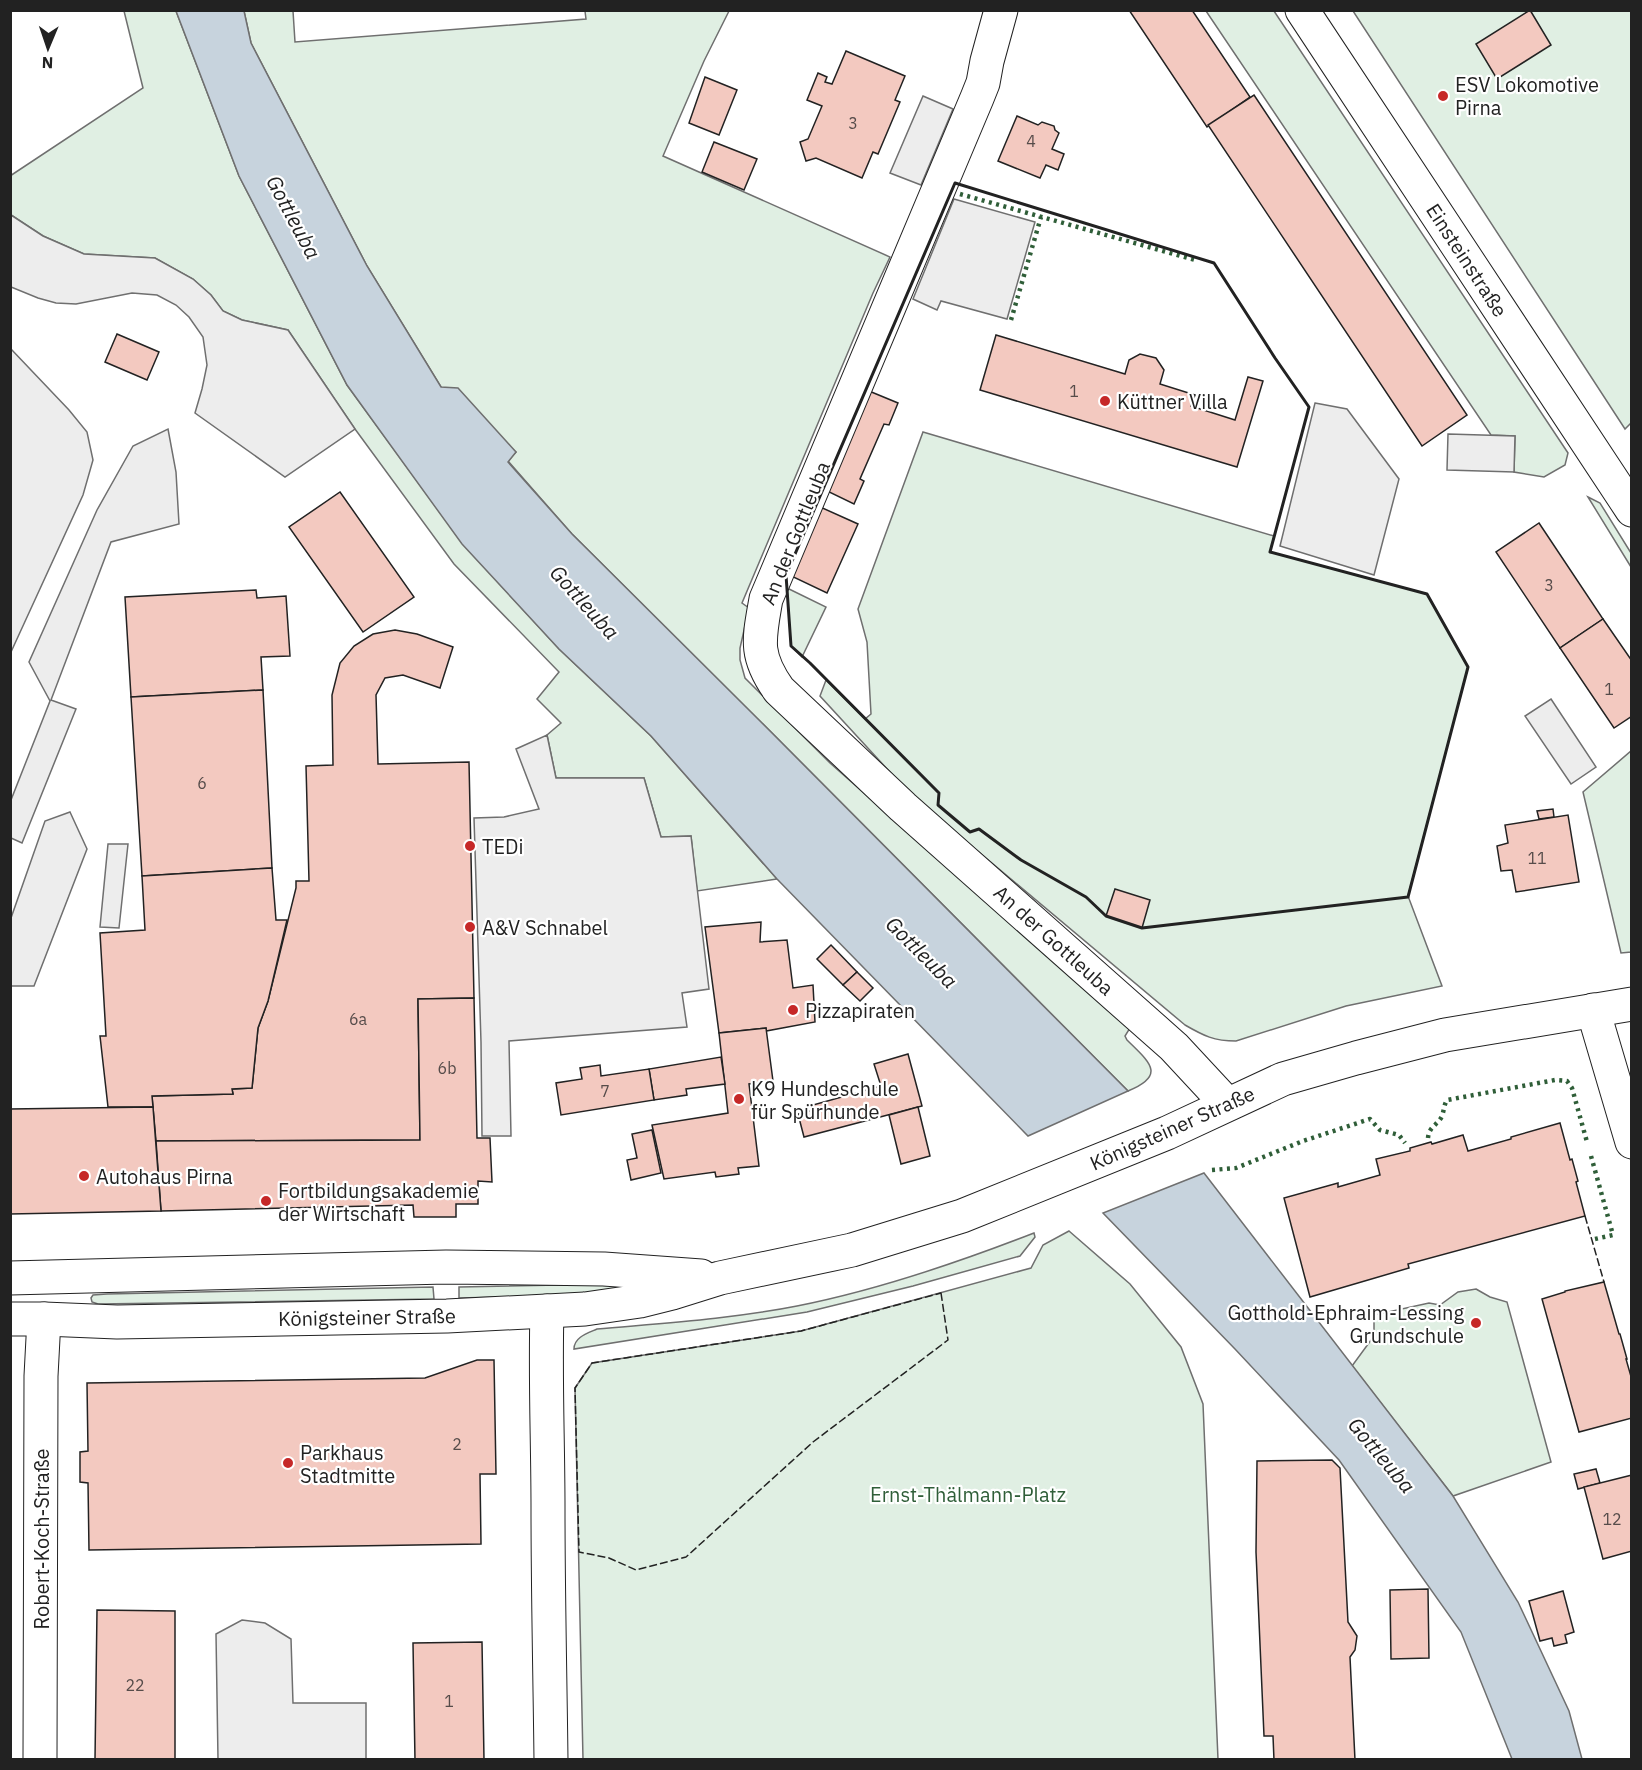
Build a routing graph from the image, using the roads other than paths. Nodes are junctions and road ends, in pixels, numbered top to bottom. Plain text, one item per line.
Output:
1 (1001, 10) edge
2 (1302, 10) edge
3 (1632, 510) edge
4 (1632, 1004) edge
5 (1593, 1010) junction
6 (1227, 1104) junction
7 (1632, 1142) edge
8 (10, 1278) edge
9 (44, 1278) junction
10 (720, 1278) junction
11 (547, 1311) junction
12 (10, 1319) edge
13 (44, 1319) junction
14 (40, 1760) edge
15 (551, 1760) edge

1 - 6 main road, An der Gottleuba
2 - 3 main road, Einsteinstraße
4 - 5 main road, Königsteiner Straße
5 - 6 main road, Königsteiner Straße
5 - 7 main road
6 - 10 main road, Königsteiner Straße
8 - 9 main road, Königsteiner Straße
9 - 10 main road, Königsteiner Straße
9 - 13 main road, Robert-Koch-Straße
10 - 11 main road, Königsteiner Straße
11 - 13 main road, Königsteiner Straße
11 - 15 main road
12 - 13 main road, Königsteiner Straße
13 - 14 main road, Robert-Koch-Straße

